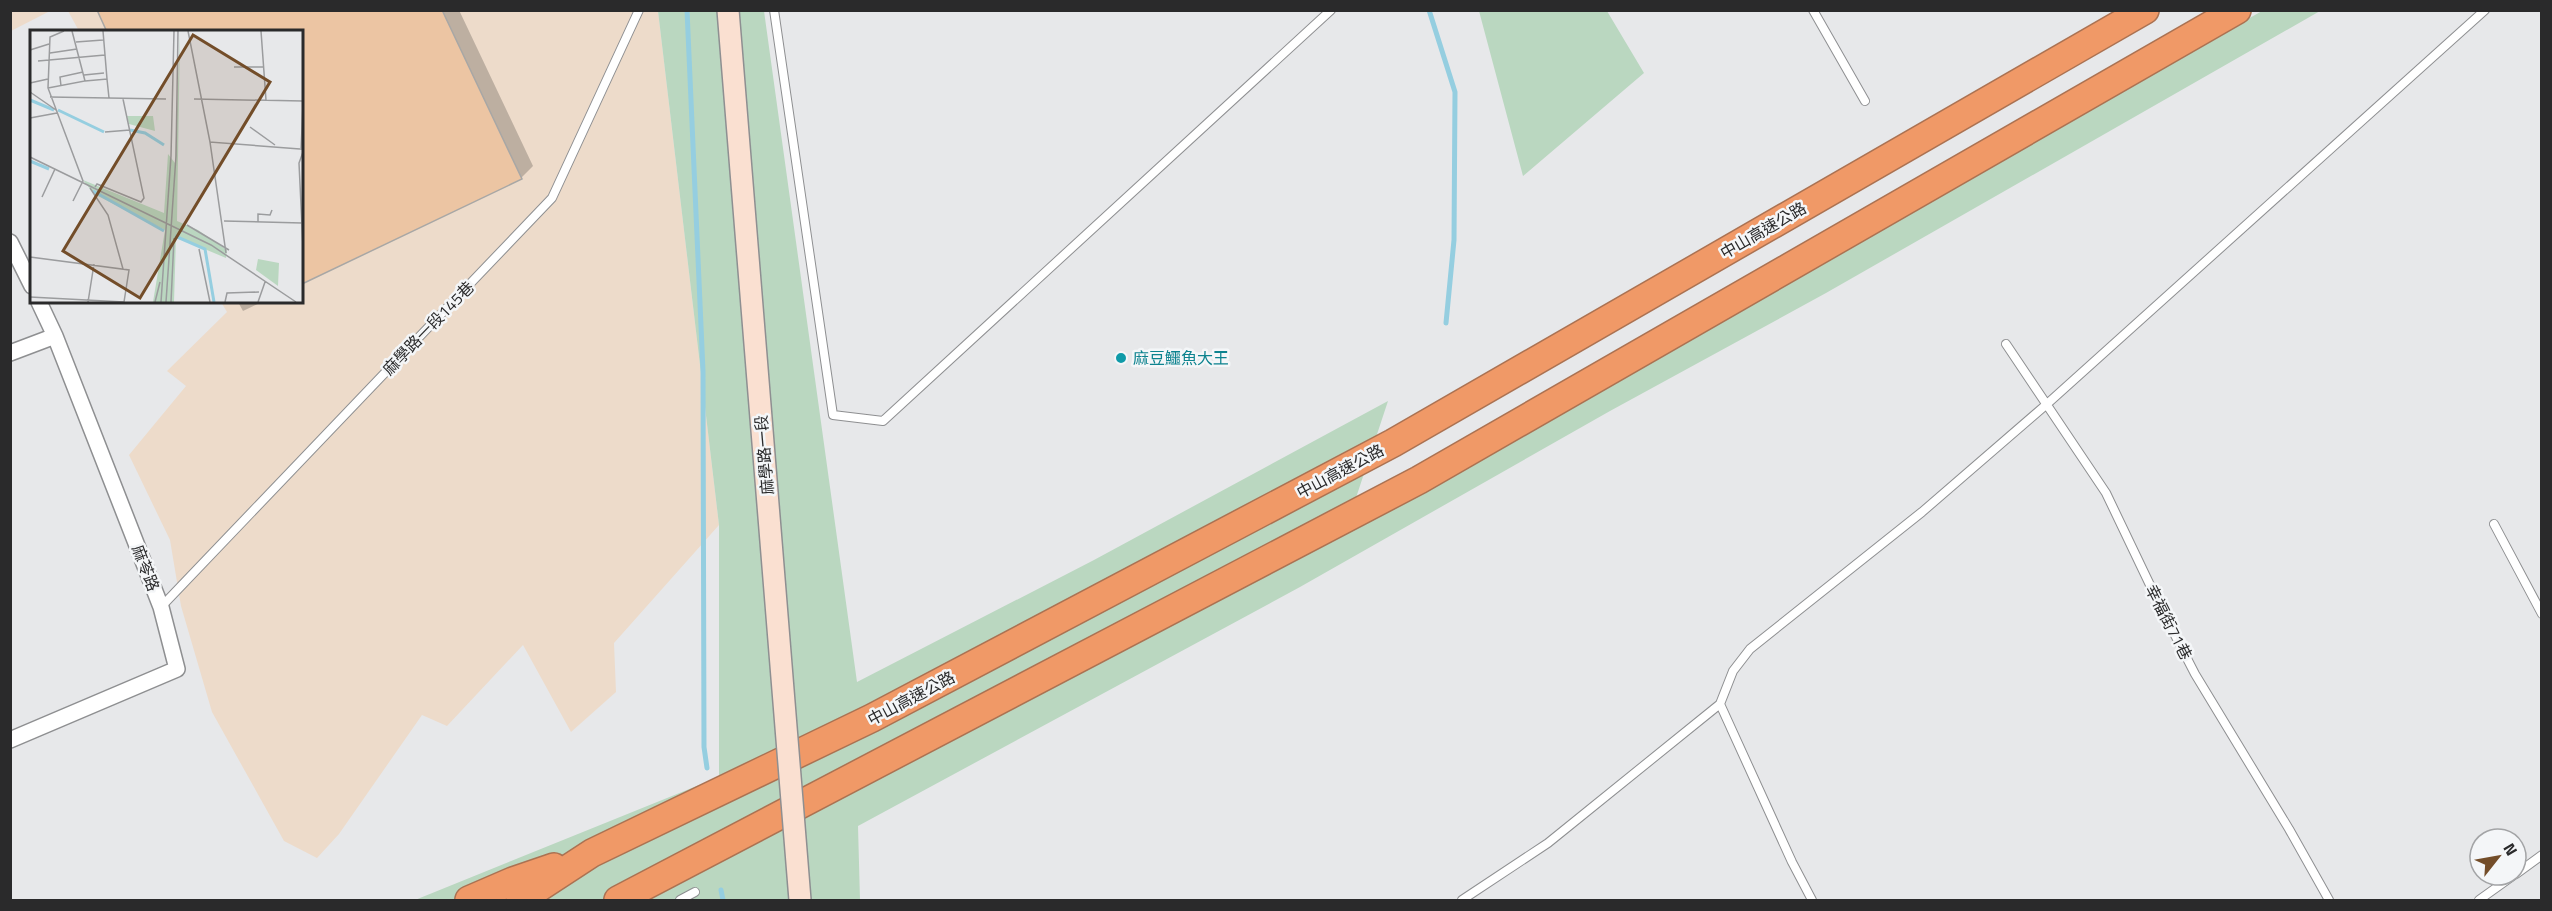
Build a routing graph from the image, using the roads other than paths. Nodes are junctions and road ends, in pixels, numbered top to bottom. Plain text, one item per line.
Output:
1 (639, 10) edge
2 (728, 10) edge
3 (774, 10) edge
4 (1331, 10) edge
5 (1813, 10) edge
6 (2145, 10) edge
7 (2237, 10) edge
8 (2485, 10) edge
9 (1865, 100) dead end
10 (10, 242) edge
11 (30, 282) edge
12 (39, 303) edge
13 (55, 336) junction
14 (2006, 345) dead end
15 (10, 353) edge
16 (2047, 404) junction
17 (2494, 524) dead end
18 (161, 607) junction
19 (2541, 614) edge
20 (1720, 704) junction
21 (10, 740) edge
22 (592, 854) junction
23 (2541, 855) edge
24 (2528, 864) edge
25 (2497, 887) edge
26 (695, 892) dead end
27 (469, 900) edge
28 (520, 900) edge
29 (620, 900) edge
30 (680, 900) edge
31 (800, 900) edge
32 (1462, 900) edge
33 (1812, 900) edge
34 (2329, 900) edge
35 (2479, 900) edge

1 - 18 lane, 麻學路一段145巷
2 - 31 main road, 麻學路一段, bridge
3 - 4 lane
5 - 9 lane
6 - 22 highway, 中山高速公路
7 - 29 highway
8 - 16 lane
10 - 11 street
12 - 13 street, 麻苓路
13 - 15 street
13 - 18 street, 麻苓路
14 - 16 lane, 幸福街71巷
16 - 20 lane
16 - 34 lane, 幸福街71巷
17 - 19 lane
18 - 21 street, 麻苓路
20 - 32 lane
20 - 33 lane
22 - 27 highway
22 - 28 highway, 中山高速公路
23 - 24 lane
25 - 35 lane
26 - 30 lane

